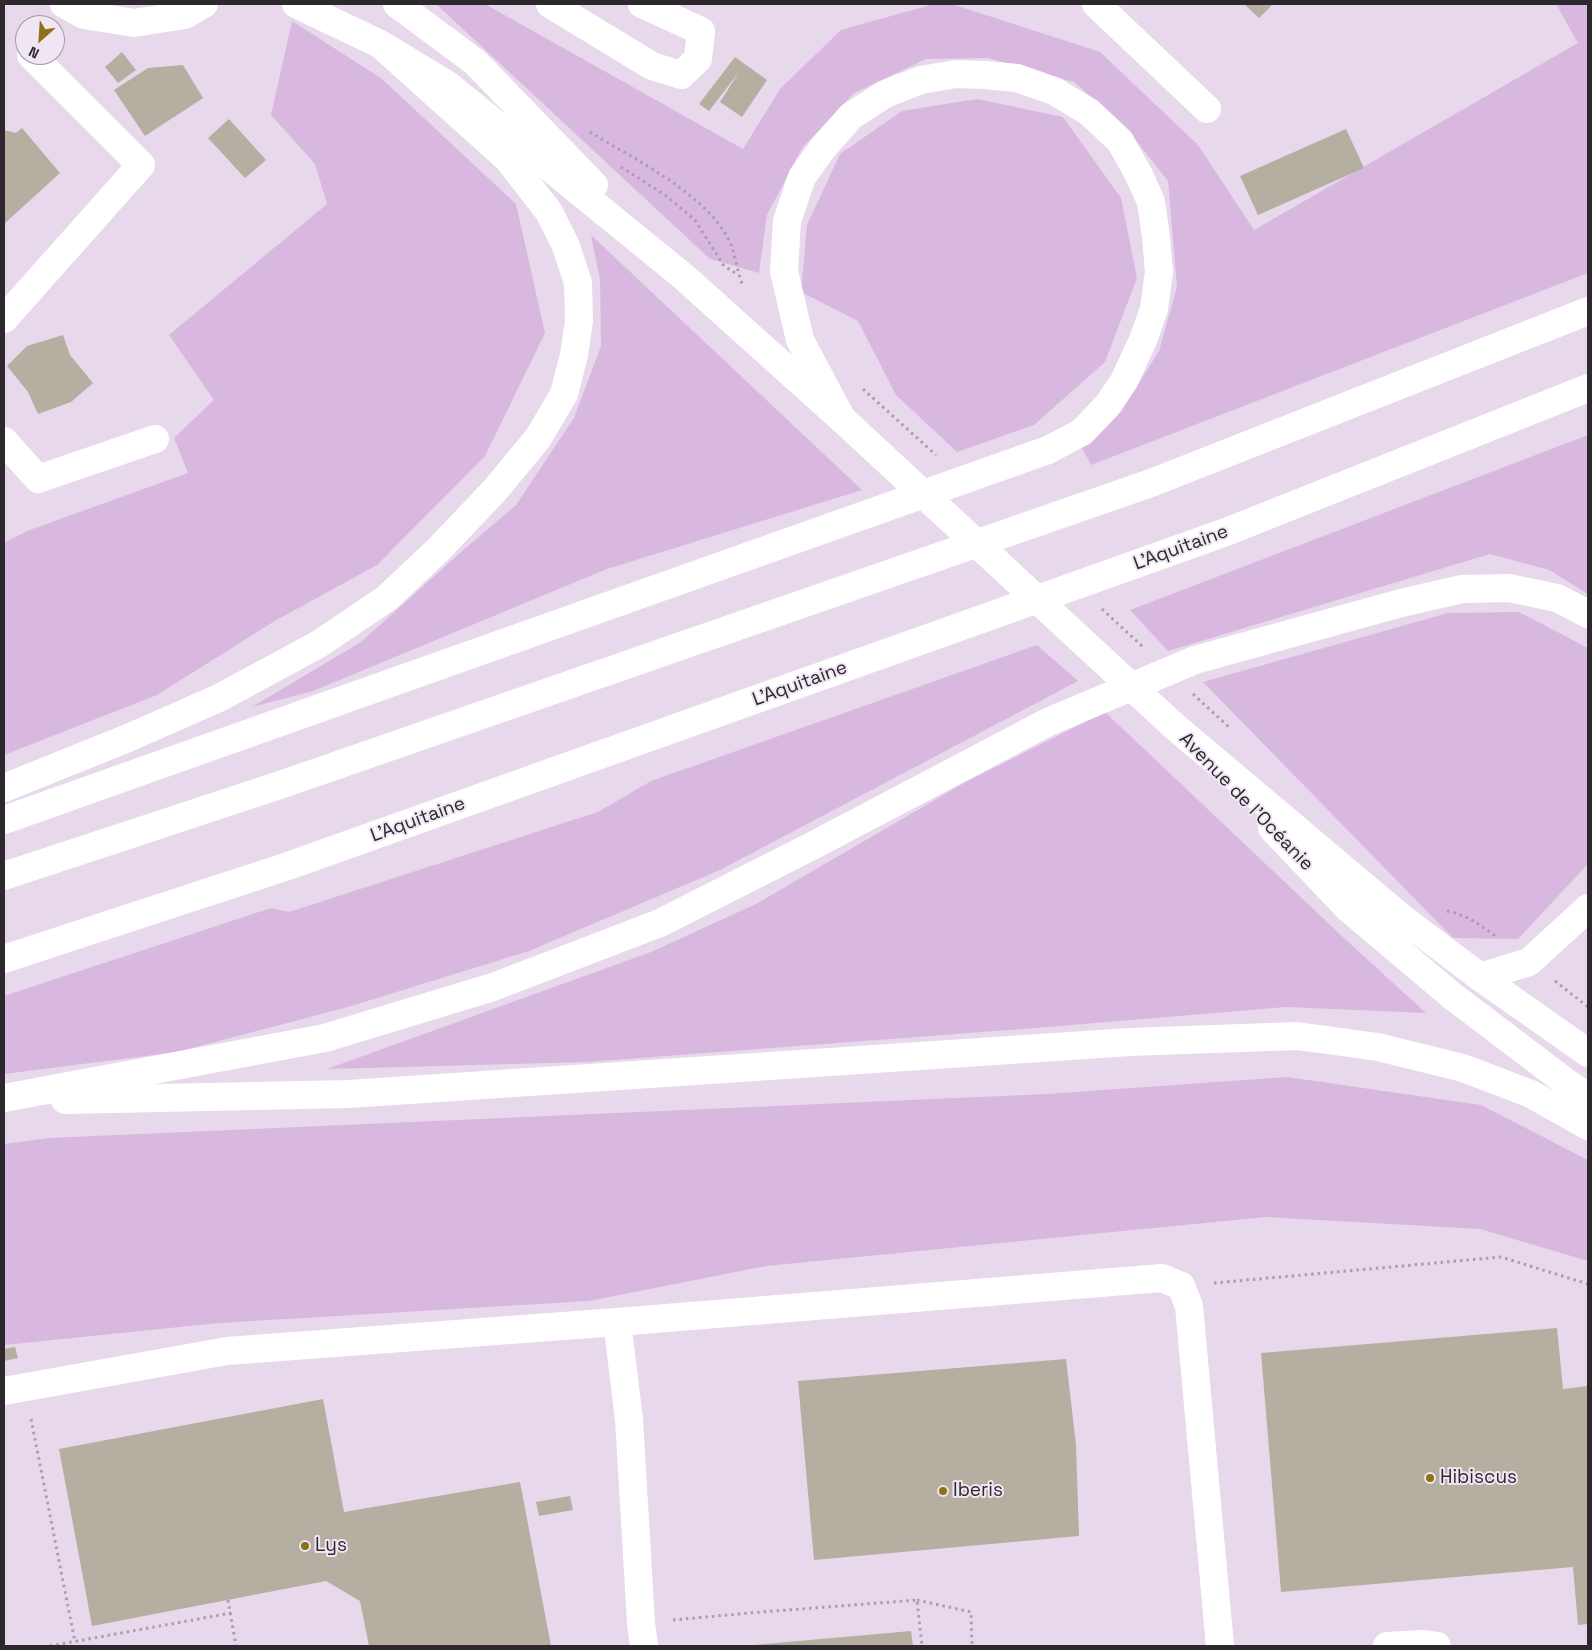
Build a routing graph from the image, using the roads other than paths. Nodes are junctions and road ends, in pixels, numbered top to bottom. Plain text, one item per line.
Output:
1 (64, 4) edge
2 (204, 4) edge
3 (296, 4) edge
4 (397, 4) edge
5 (550, 4) edge
6 (642, 4) edge
7 (1096, 4) edge
8 (380, 44) junction
9 (41, 65) edge
10 (1207, 109) dead end
11 (684, 277) junction
12 (1588, 311) edge
13 (4, 319) edge
14 (1588, 388) edge
15 (842, 419) junction
16 (155, 438) dead end
17 (4, 441) edge
18 (1588, 614) edge
19 (1174, 726) junction
20 (4, 788) edge
21 (4, 820) edge
22 (4, 876) edge
23 (1588, 908) edge
24 (4, 959) edge
25 (1480, 978) junction
26 (1588, 1053) edge
27 (1588, 1097) edge
28 (4, 1100) edge
29 (1588, 1126) edge
30 (617, 1322) junction
31 (14, 1389) edge
32 (643, 1635) edge
33 (1220, 1646) edge
34 (1387, 1646) edge
35 (1437, 1646) edge

1 - 2 main road
3 - 8 main road
4 - 11 main road
5 - 6 main road
7 - 10 main road
8 - 11 main road
8 - 20 main road
9 - 13 main road
11 - 15 main road
12 - 22 main road
14 - 24 main road, L'Aquitaine
15 - 19 main road
15 - 21 main road
16 - 17 main road
18 - 28 main road
19 - 25 main road, Avenue de l'Océanie
19 - 27 main road, Avenue de l'Océanie
23 - 25 main road
25 - 26 main road, Avenue de l'Océanie
28 - 29 main road
30 - 31 main road
30 - 32 main road
30 - 33 main road
34 - 35 main road

